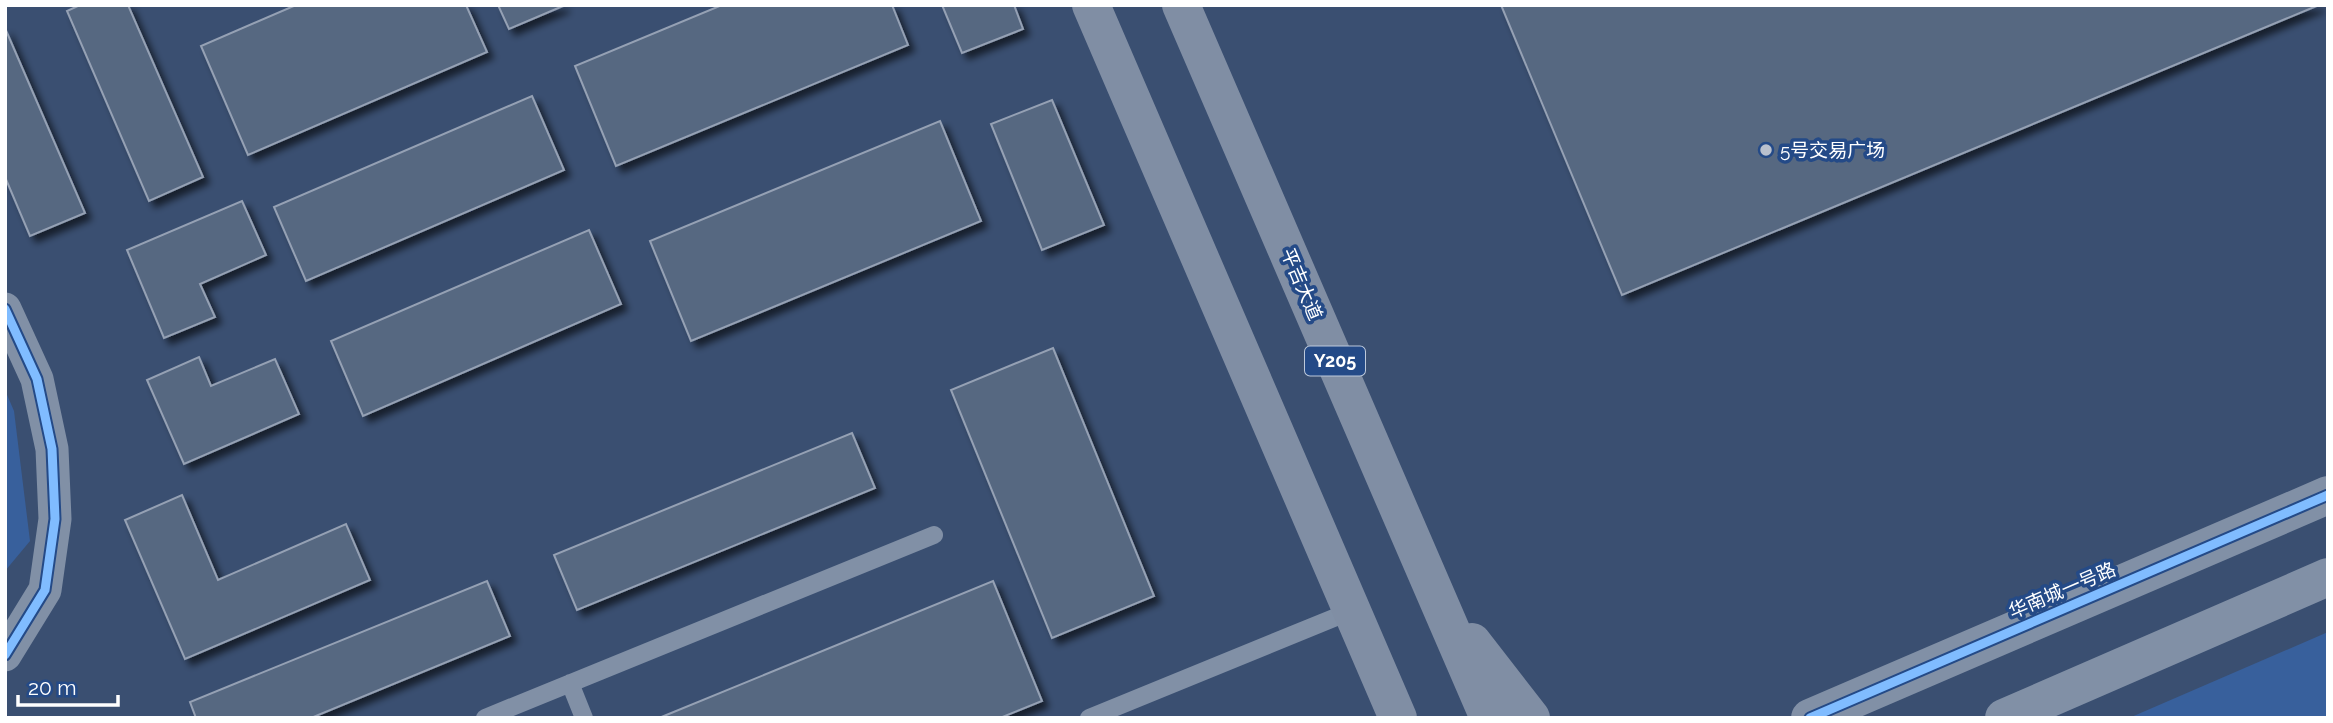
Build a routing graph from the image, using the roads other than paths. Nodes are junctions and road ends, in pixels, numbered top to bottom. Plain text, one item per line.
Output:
1 (1091, 5) edge
2 (1181, 5) edge
3 (5, 309) edge
4 (2328, 495) edge
5 (933, 535) dead end
6 (2328, 577) edge
7 (1437, 597) junction
8 (1351, 611) junction
9 (5, 655) edge
10 (570, 683) junction
11 (485, 718) edge
12 (584, 718) edge
13 (1089, 718) edge
14 (1398, 718) edge
15 (1489, 718) edge
16 (1531, 718) edge
17 (1810, 718) edge
18 (2004, 718) edge

1 - 8 main road
2 - 7 main road, 平吉大道 / Y205
3 - 9 street
4 - 17 street, 华南城一号路
5 - 10 lane
6 - 18 street
7 - 15 main road, 平吉大道 / Y205
7 - 16 main road
8 - 13 lane
8 - 14 main road
10 - 11 lane
10 - 12 lane

